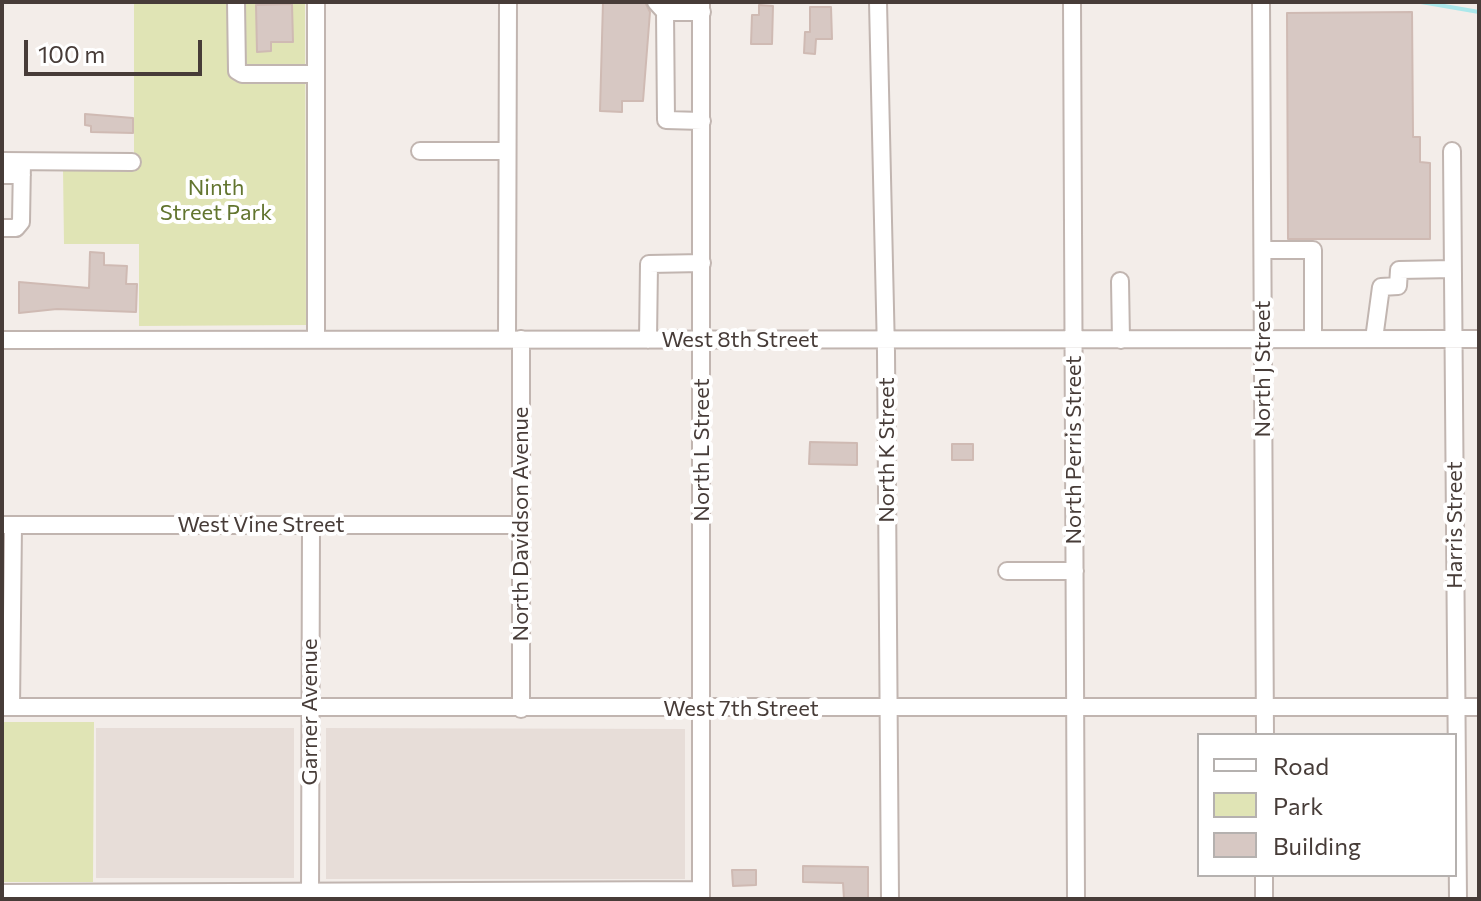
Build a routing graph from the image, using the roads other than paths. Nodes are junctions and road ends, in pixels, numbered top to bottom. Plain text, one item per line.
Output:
1 (236, 2) edge
2 (316, 2) edge
3 (508, 2) edge
4 (878, 2) edge
5 (1072, 2) edge
6 (1261, 2) edge
7 (660, 7) edge
8 (701, 7) edge
9 (316, 74) junction
10 (702, 121) junction
11 (420, 151) dead end
12 (507, 151) junction
13 (1452, 151) dead end
14 (2, 161) edge
15 (132, 162) dead end
16 (22, 168) junction
17 (2, 175) edge
18 (2, 228) edge
19 (1263, 250) junction
20 (702, 263) junction
21 (1453, 269) junction
22 (1120, 281) dead end
23 (316, 339) junction
24 (514, 339) junction
25 (1262, 339) junction
26 (1313, 339) junction
27 (1374, 339) junction
28 (1453, 339) junction
29 (1479, 339) edge
30 (2, 340) edge
31 (648, 340) junction
32 (702, 340) junction
33 (886, 340) junction
34 (1074, 340) junction
35 (1121, 340) junction
36 (8, 525) edge
37 (311, 525) junction
38 (521, 525) junction
39 (1007, 571) dead end
40 (1075, 571) junction
41 (7, 642) edge
42 (6, 707) edge
43 (1456, 707) junction
44 (1479, 707) edge
45 (889, 708) junction
46 (1076, 708) junction
47 (1265, 708) junction
48 (310, 709) junction
49 (521, 709) junction
50 (702, 709) junction
51 (1265, 733) edge
52 (1456, 733) edge
53 (1457, 803) edge
54 (1264, 877) edge
55 (2, 893) edge
56 (701, 894) edge
57 (310, 895) edge
58 (890, 899) edge
59 (1076, 899) edge
60 (1264, 899) edge
61 (1458, 899) edge

1 - 9 street
2 - 9 street
3 - 12 street, North Davidson Avenue
4 - 33 street, North K Street
5 - 34 street, North Perris Street
6 - 19 street, North J Street
7 - 8 street
7 - 10 street
8 - 10 street, North L Street
9 - 23 street
10 - 20 street, North L Street
11 - 12 street
12 - 24 street, North Davidson Avenue
13 - 21 street, Harris Street
14 - 16 street
15 - 16 street
16 - 17 street
16 - 18 street
19 - 25 street, North J Street
19 - 26 street
20 - 31 street
20 - 32 street, North L Street
21 - 27 street
21 - 28 street, Harris Street
22 - 35 street
23 - 24 street, West 8th Street
23 - 30 street, West 8th Street
24 - 31 street, West 8th Street
24 - 38 street, North Davidson Avenue
25 - 26 street, West 8th Street
25 - 35 street, West 8th Street
25 - 47 street, North J Street
26 - 27 street, West 8th Street
27 - 28 street, West 8th Street
28 - 29 street, West 8th Street
28 - 43 street, Harris Street
31 - 32 street, West 8th Street
32 - 33 street, West 8th Street
32 - 50 street, North L Street
33 - 34 street, West 8th Street
33 - 45 street, North K Street
34 - 35 street, West 8th Street
34 - 40 street, North Perris Street
36 - 37 street, West Vine Street
36 - 41 street
37 - 38 street, West Vine Street
37 - 48 street, Garner Avenue
38 - 49 street, North Davidson Avenue
39 - 40 street
40 - 46 street, North Perris Street
41 - 42 street
42 - 48 street, West 7th Street
43 - 44 street, West 7th Street
43 - 47 street, West 7th Street
43 - 52 street, Harris Street
45 - 46 street, West 7th Street
45 - 50 street, West 7th Street
45 - 58 street, North K Street
46 - 47 street, West 7th Street
46 - 59 street, North Perris Street
47 - 51 street, North J Street
48 - 49 street, West 7th Street
48 - 57 street, Garner Avenue
49 - 50 street, West 7th Street
50 - 56 street, North L Street
53 - 61 street, Harris Street
54 - 60 street
55 - 57 street
56 - 57 street

